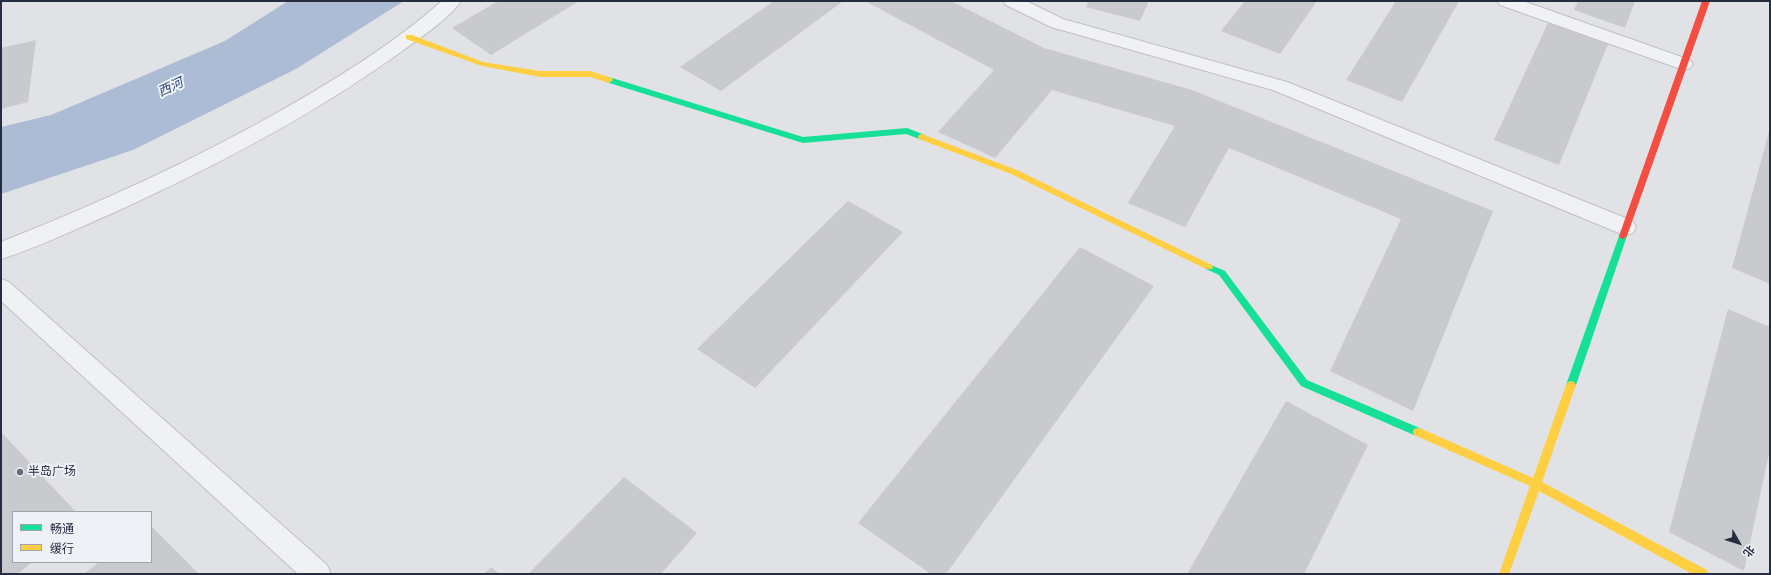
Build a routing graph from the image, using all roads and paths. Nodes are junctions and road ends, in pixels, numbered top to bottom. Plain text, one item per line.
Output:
1 (452, 1) edge
2 (1012, 1) edge
3 (1506, 1) edge
4 (1706, 1) edge
5 (409, 37) junction
6 (1684, 64) junction
7 (1626, 227) junction
8 (1, 251) edge
9 (1, 288) edge
10 (1536, 484) junction
11 (318, 574) edge
12 (1504, 574) edge
13 (1703, 574) edge

1 - 5 street
2 - 7 street
3 - 6 street
4 - 6 street
5 - 8 street
5 - 10 street
6 - 7 street
7 - 10 street
9 - 11 street
10 - 12 street
10 - 13 street

